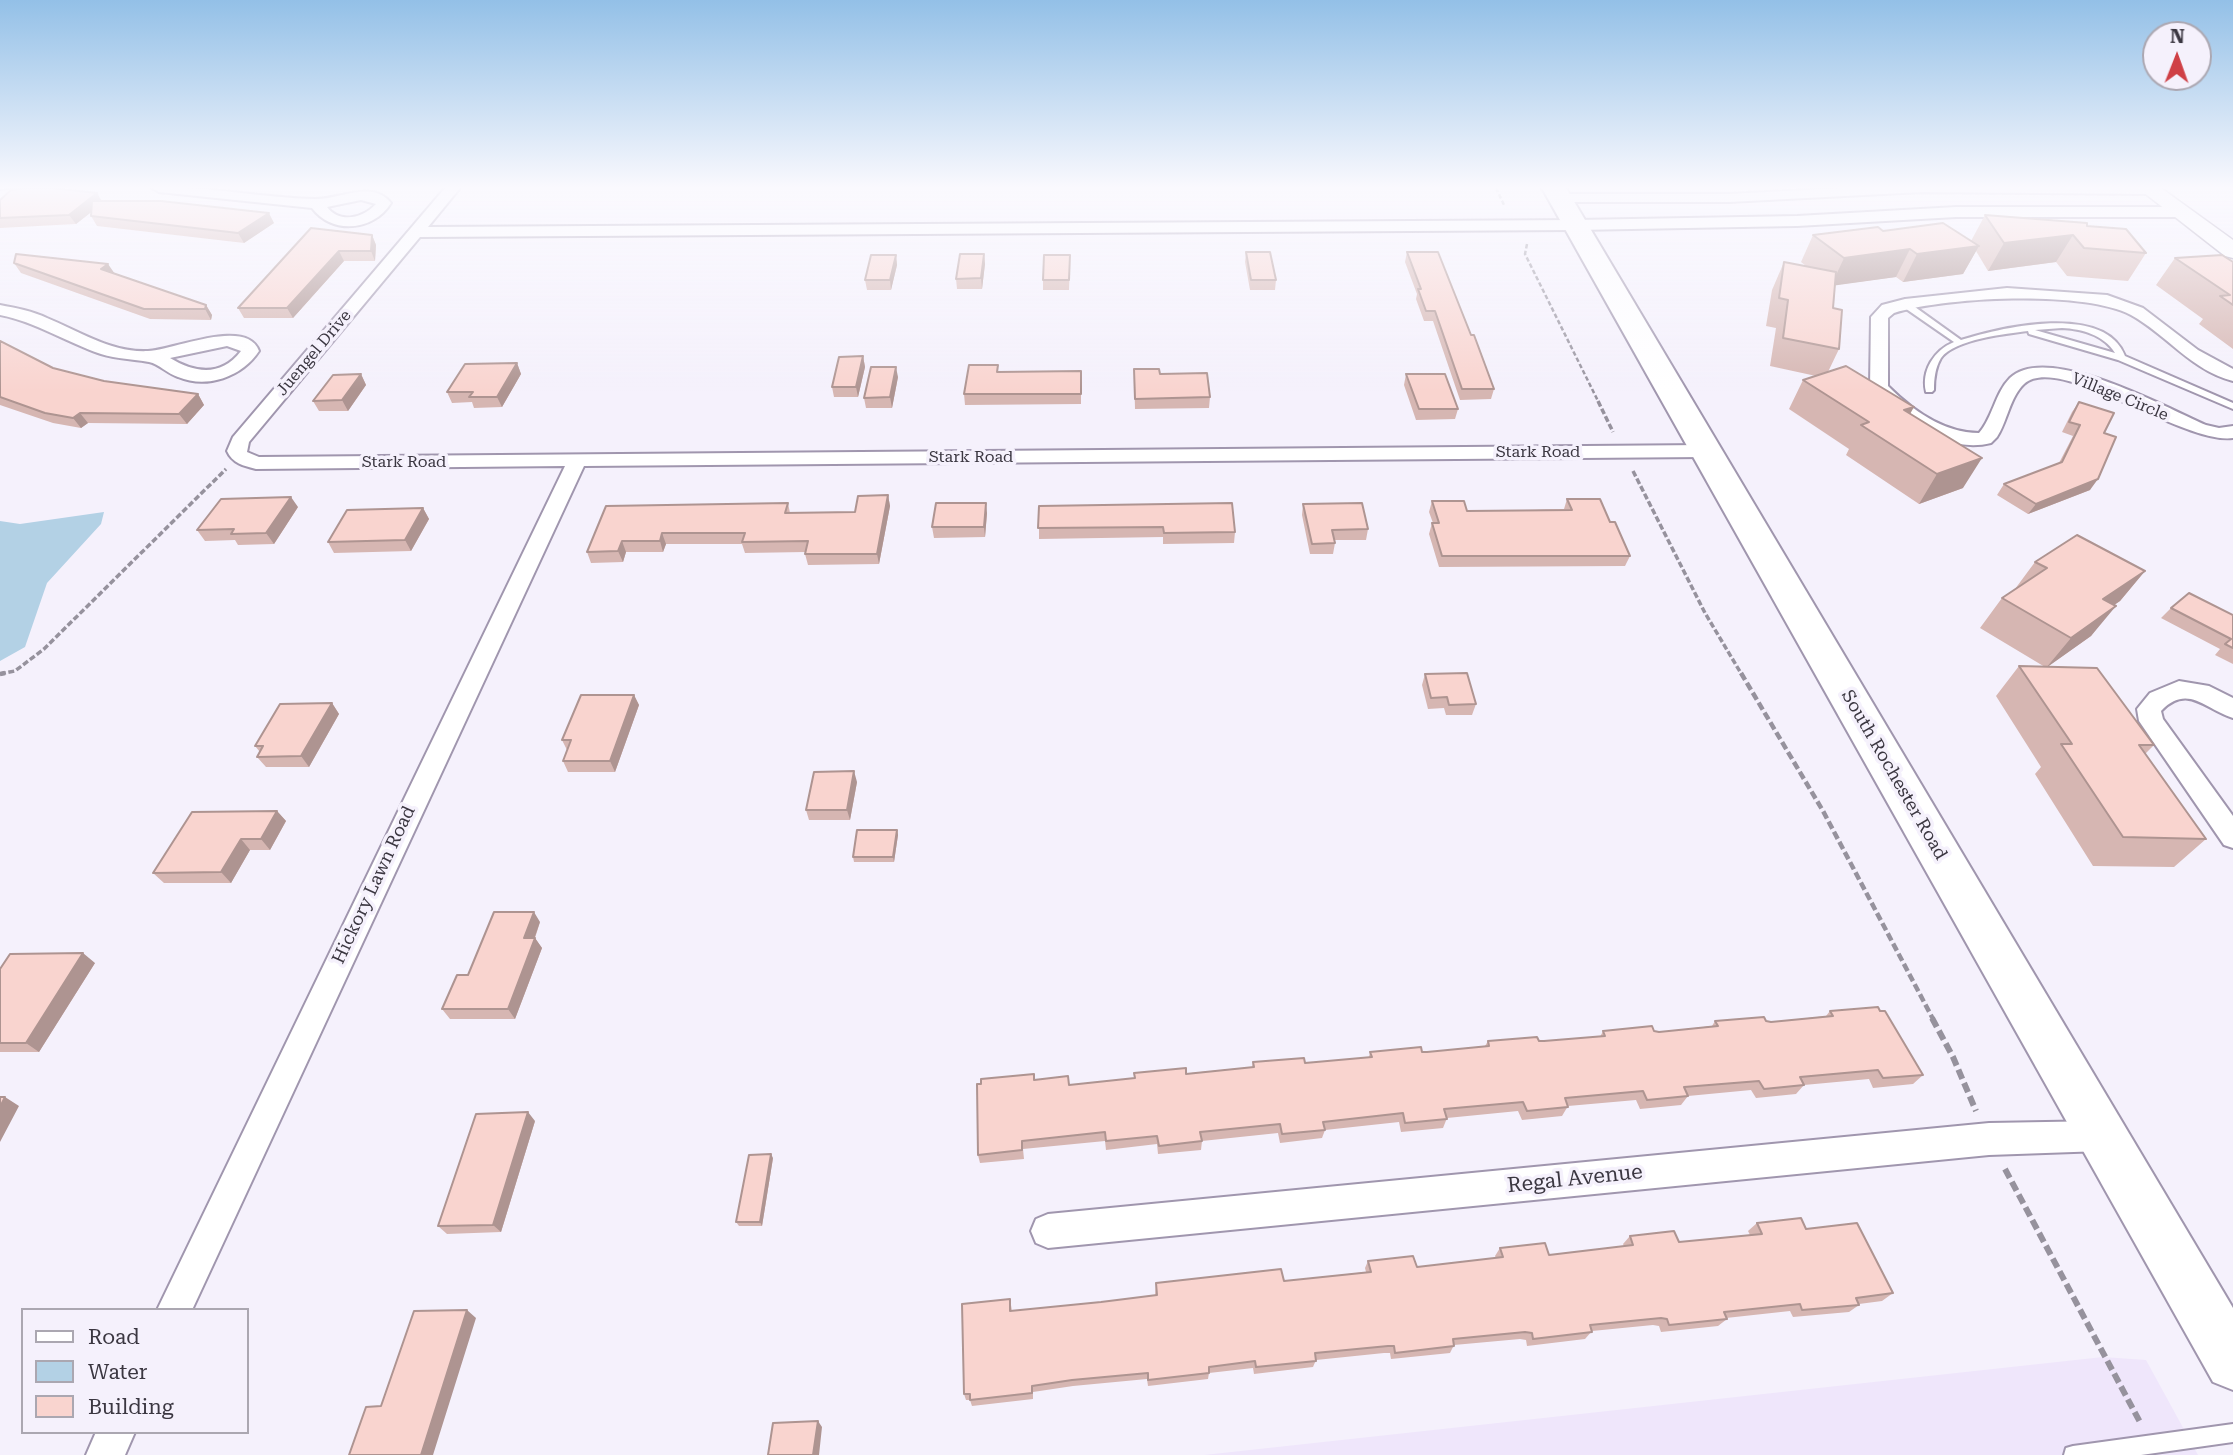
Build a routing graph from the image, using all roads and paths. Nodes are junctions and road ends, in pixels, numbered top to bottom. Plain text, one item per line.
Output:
1 (396, 256) edge
2 (1526, 256) edge
3 (1594, 256) edge
4 (1905, 304) junction
5 (0, 310) edge
6 (2028, 331) junction
7 (1958, 341) junction
8 (155, 358) dead end
9 (2121, 358) junction
10 (2233, 376) edge
11 (1929, 390) dead end
12 (2233, 406) edge
13 (2233, 432) edge
14 (1705, 451) junction
15 (1623, 452) junction
16 (239, 456) junction
17 (577, 461) junction
18 (0, 674) edge
19 (2233, 709) edge
20 (2233, 837) edge
21 (2102, 1136) junction
22 (1989, 1139) junction
23 (1048, 1231) dead end
24 (175, 1308) edge
25 (2233, 1362) edge
26 (2233, 1433) edge
27 (115, 1434) edge
28 (2153, 1445) junction
29 (105, 1455) edge
30 (2073, 1455) edge

1 - 16 street, Juengel Drive
2 - 15 path
3 - 14 main road, South Rochester Road
4 - 7 lane
4 - 10 street
4 - 13 street, Village Circle
5 - 8 street
6 - 7 lane
6 - 9 lane
6 - 9 lane
7 - 11 lane
9 - 12 lane
14 - 15 street, Stark Road
14 - 21 main road, South Rochester Road
15 - 17 street, Stark Road
15 - 22 path
16 - 17 street, Stark Road
16 - 18 path
17 - 24 street, Hickory Lawn Road
19 - 20 street
21 - 22 street, Regal Avenue
21 - 25 main road, South Rochester Road
22 - 23 street, Regal Avenue
22 - 28 path
26 - 28 lane
27 - 29 street
28 - 30 lane

